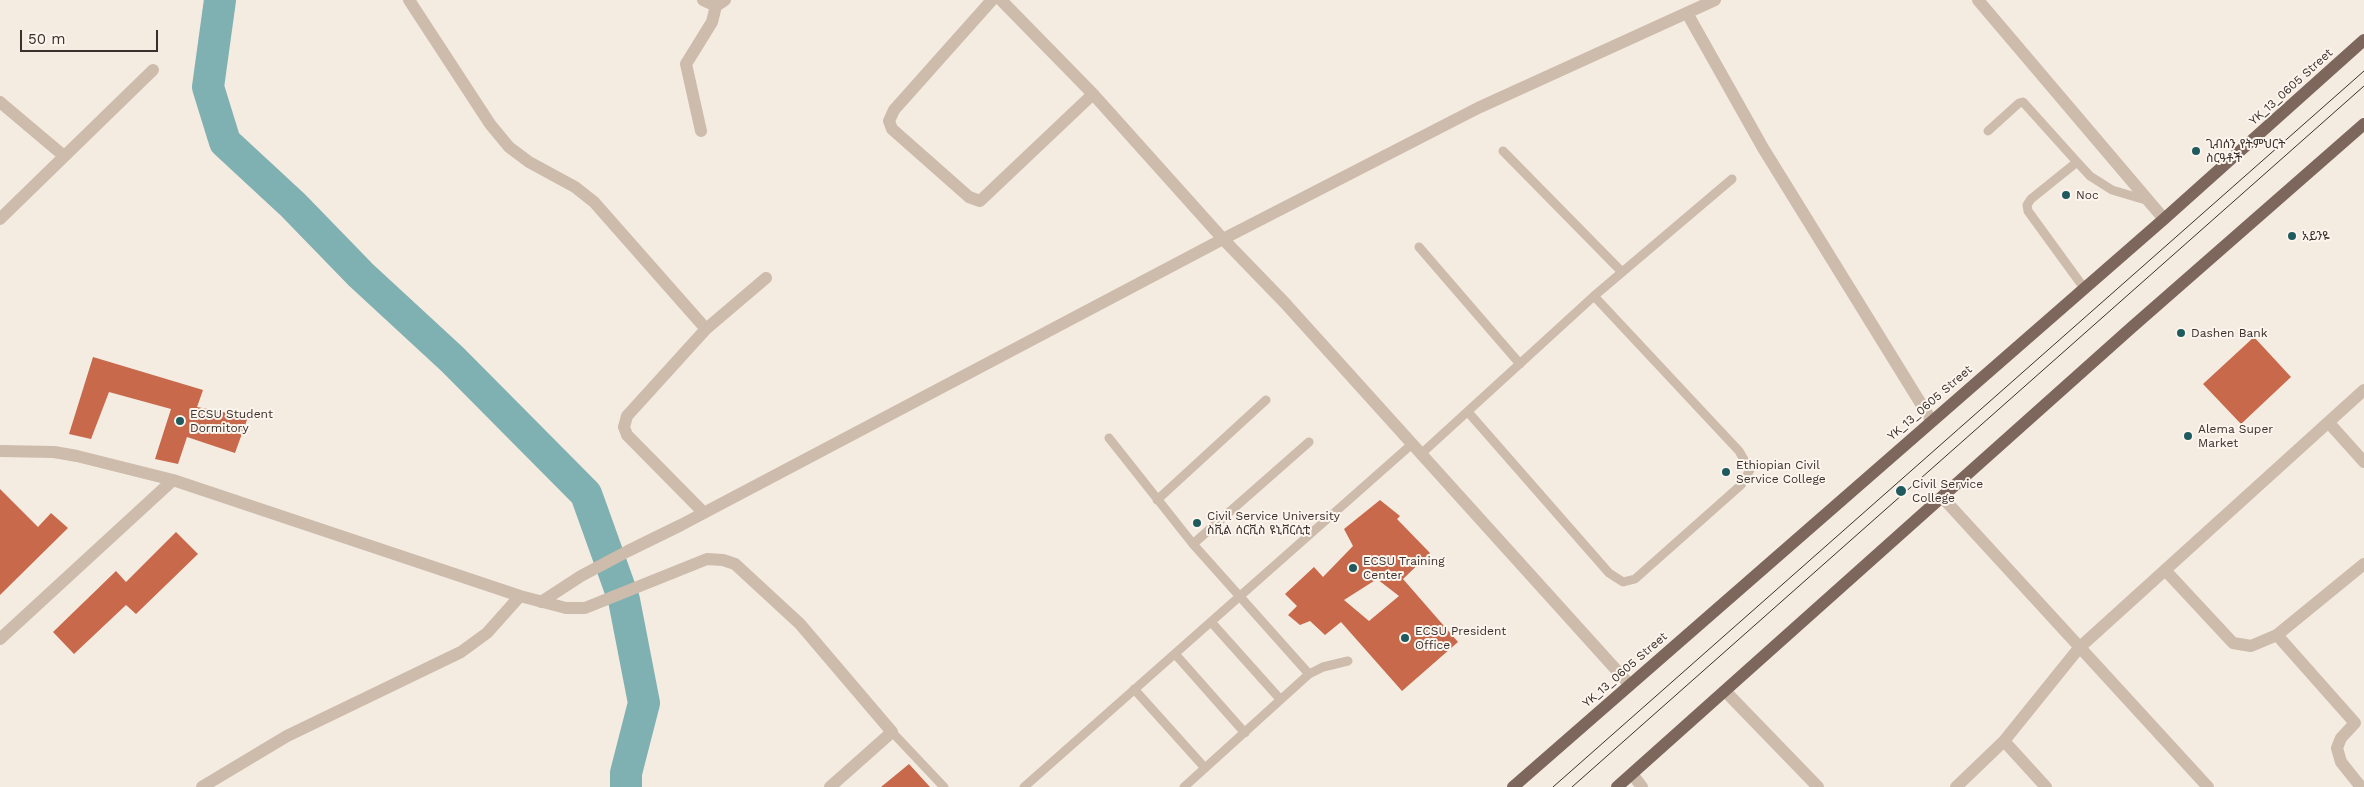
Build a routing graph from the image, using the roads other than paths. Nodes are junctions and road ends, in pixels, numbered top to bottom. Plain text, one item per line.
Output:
1 (410, 0) edge
2 (703, 0) edge
3 (992, 0) edge
4 (1001, 0) edge
5 (1715, 0) edge
6 (1978, 0) edge
7 (721, 3) edge
8 (1687, 13) junction
9 (2364, 40) edge
10 (153, 70) dead end
11 (1093, 94) junction
12 (0, 102) edge
13 (2364, 124) edge
14 (701, 131) dead end
15 (1988, 131) dead end
16 (1503, 151) dead end
17 (64, 156) junction
18 (2077, 162) junction
19 (1732, 179) dead end
20 (2149, 201) junction
21 (0, 219) edge
22 (2164, 219) junction
23 (1223, 239) junction
24 (1419, 247) dead end
25 (1622, 272) junction
26 (766, 278) dead end
27 (2084, 288) junction
28 (1594, 296) junction
29 (706, 329) junction
30 (1520, 364) junction
31 (2364, 390) edge
32 (1266, 400) dead end
33 (1468, 412) junction
34 (1931, 420) junction
35 (2329, 423) junction
36 (1109, 438) dead end
37 (1309, 442) dead end
38 (1412, 444) junction
39 (0, 451) edge
40 (1421, 454) junction
41 (2364, 462) edge
42 (173, 480) junction
43 (1942, 497) junction
44 (1157, 500) junction
45 (704, 513) junction
46 (1193, 544) junction
47 (2364, 564) edge
48 (2165, 570) junction
49 (1239, 595) junction
50 (520, 596) junction
51 (541, 602) junction
52 (1212, 623) junction
53 (2277, 634) junction
54 (0, 639) edge
55 (2080, 648) junction
56 (1176, 655) junction
57 (1348, 661) dead end
58 (1309, 674) junction
59 (1629, 684) junction
60 (1134, 689) junction
61 (1726, 692) junction
62 (1280, 699) junction
63 (2360, 719) edge
64 (892, 732) junction
65 (1245, 733) junction
66 (2004, 741) junction
67 (1205, 768) junction
68 (1632, 774) junction
69 (202, 787) edge
70 (830, 787) edge
71 (944, 787) edge
72 (1024, 787) edge
73 (1184, 787) edge
74 (1513, 787) edge
75 (1617, 787) edge
76 (1642, 787) edge
77 (1818, 787) edge
78 (1956, 787) edge
79 (2046, 787) edge
80 (2208, 787) edge
81 (2361, 787) edge

1 - 29 street
2 - 7 street
3 - 11 street
4 - 11 street
5 - 8 street
6 - 20 street
7 - 14 street
8 - 23 street
8 - 34 street
9 - 22 main road, YK_13_0605 Street
10 - 17 street
11 - 23 street
12 - 17 street
13 - 43 main road
15 - 18 lane
16 - 25 lane
17 - 21 street
18 - 20 lane
18 - 27 lane
19 - 25 lane
20 - 22 street
22 - 27 main road, YK_13_0605 Street
23 - 38 street
23 - 45 street
24 - 30 lane
25 - 28 lane
26 - 29 street
27 - 34 main road, YK_13_0605 Street
28 - 30 lane
28 - 33 lane
29 - 45 street
30 - 33 lane
31 - 35 street
32 - 44 lane
33 - 40 lane
34 - 59 main road, YK_13_0605 Street
35 - 41 street
35 - 48 street
36 - 44 lane
37 - 46 lane
38 - 40 street
38 - 49 lane
39 - 42 street
40 - 59 street
42 - 50 street
42 - 54 street
43 - 55 street
43 - 61 main road
44 - 46 lane
45 - 51 street
46 - 49 lane
47 - 53 street
48 - 53 street
48 - 55 street
49 - 52 lane
49 - 58 lane
50 - 51 street
50 - 69 street
51 - 64 street
52 - 56 lane
52 - 62 lane
53 - 63 street
55 - 66 street
55 - 80 street
56 - 60 lane
56 - 65 lane
57 - 58 lane
58 - 62 lane
59 - 74 main road, YK_13_0605 Street
60 - 67 lane
60 - 72 lane
61 - 68 main road
61 - 77 street
62 - 65 lane
63 - 81 street
64 - 70 street
64 - 71 lane
65 - 67 lane
66 - 78 street
66 - 79 street
67 - 73 lane
68 - 75 main road
68 - 76 street

